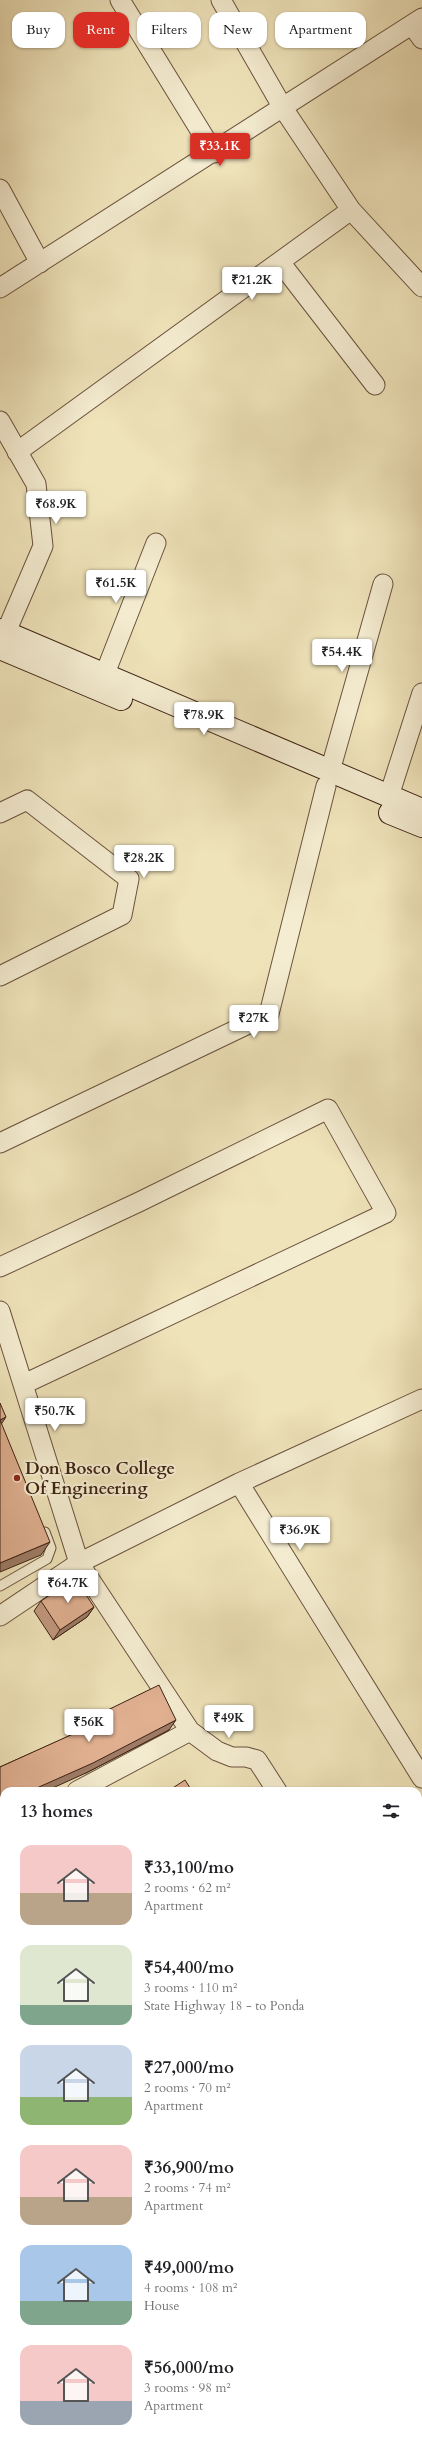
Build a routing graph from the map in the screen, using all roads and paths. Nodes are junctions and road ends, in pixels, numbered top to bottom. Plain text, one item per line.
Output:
1 (120, 0) edge
2 (221, 0) edge
3 (419, 27) edge
4 (283, 108) junction
5 (214, 152) junction
6 (0, 189) edge
7 (351, 210) junction
8 (280, 262) junction
9 (40, 263) junction
10 (422, 287) edge
11 (0, 288) edge
12 (376, 385) dead end
13 (0, 421) edge
14 (17, 452) junction
15 (156, 543) dead end
16 (384, 584) dead end
17 (2, 637) edge
18 (104, 676) junction
19 (422, 693) edge
20 (328, 779) junction
21 (389, 796) junction
22 (422, 810) edge
23 (0, 813) edge
24 (422, 826) edge
25 (0, 976) edge
26 (0, 1143) edge
27 (0, 1267) edge
28 (0, 1311) edge
29 (24, 1384) junction
30 (422, 1399) edge
31 (239, 1483) junction
32 (40, 1520) edge
33 (79, 1563) junction
34 (0, 1586) edge
35 (0, 1616) edge
36 (190, 1731) junction
37 (422, 1778) edge
38 (85, 1787) edge
39 (274, 1787) edge

1 - 5 street
2 - 4 street
3 - 4 street
4 - 5 street
4 - 7 street
5 - 9 street
6 - 9 street
7 - 8 street
7 - 10 street
8 - 12 street
8 - 14 street
9 - 11 street
13 - 14 street
14 - 17 street
15 - 18 street
16 - 20 street
17 - 18 main road
17 - 20 main road
18 - 20 main road
19 - 21 street
20 - 21 main road
20 - 24 main road
20 - 26 street
21 - 22 main road
23 - 25 street
27 - 29 street
28 - 29 street
29 - 33 street
30 - 31 street
31 - 33 street
31 - 37 street
32 - 34 lane
33 - 35 street
33 - 36 street
36 - 38 street
36 - 39 street

